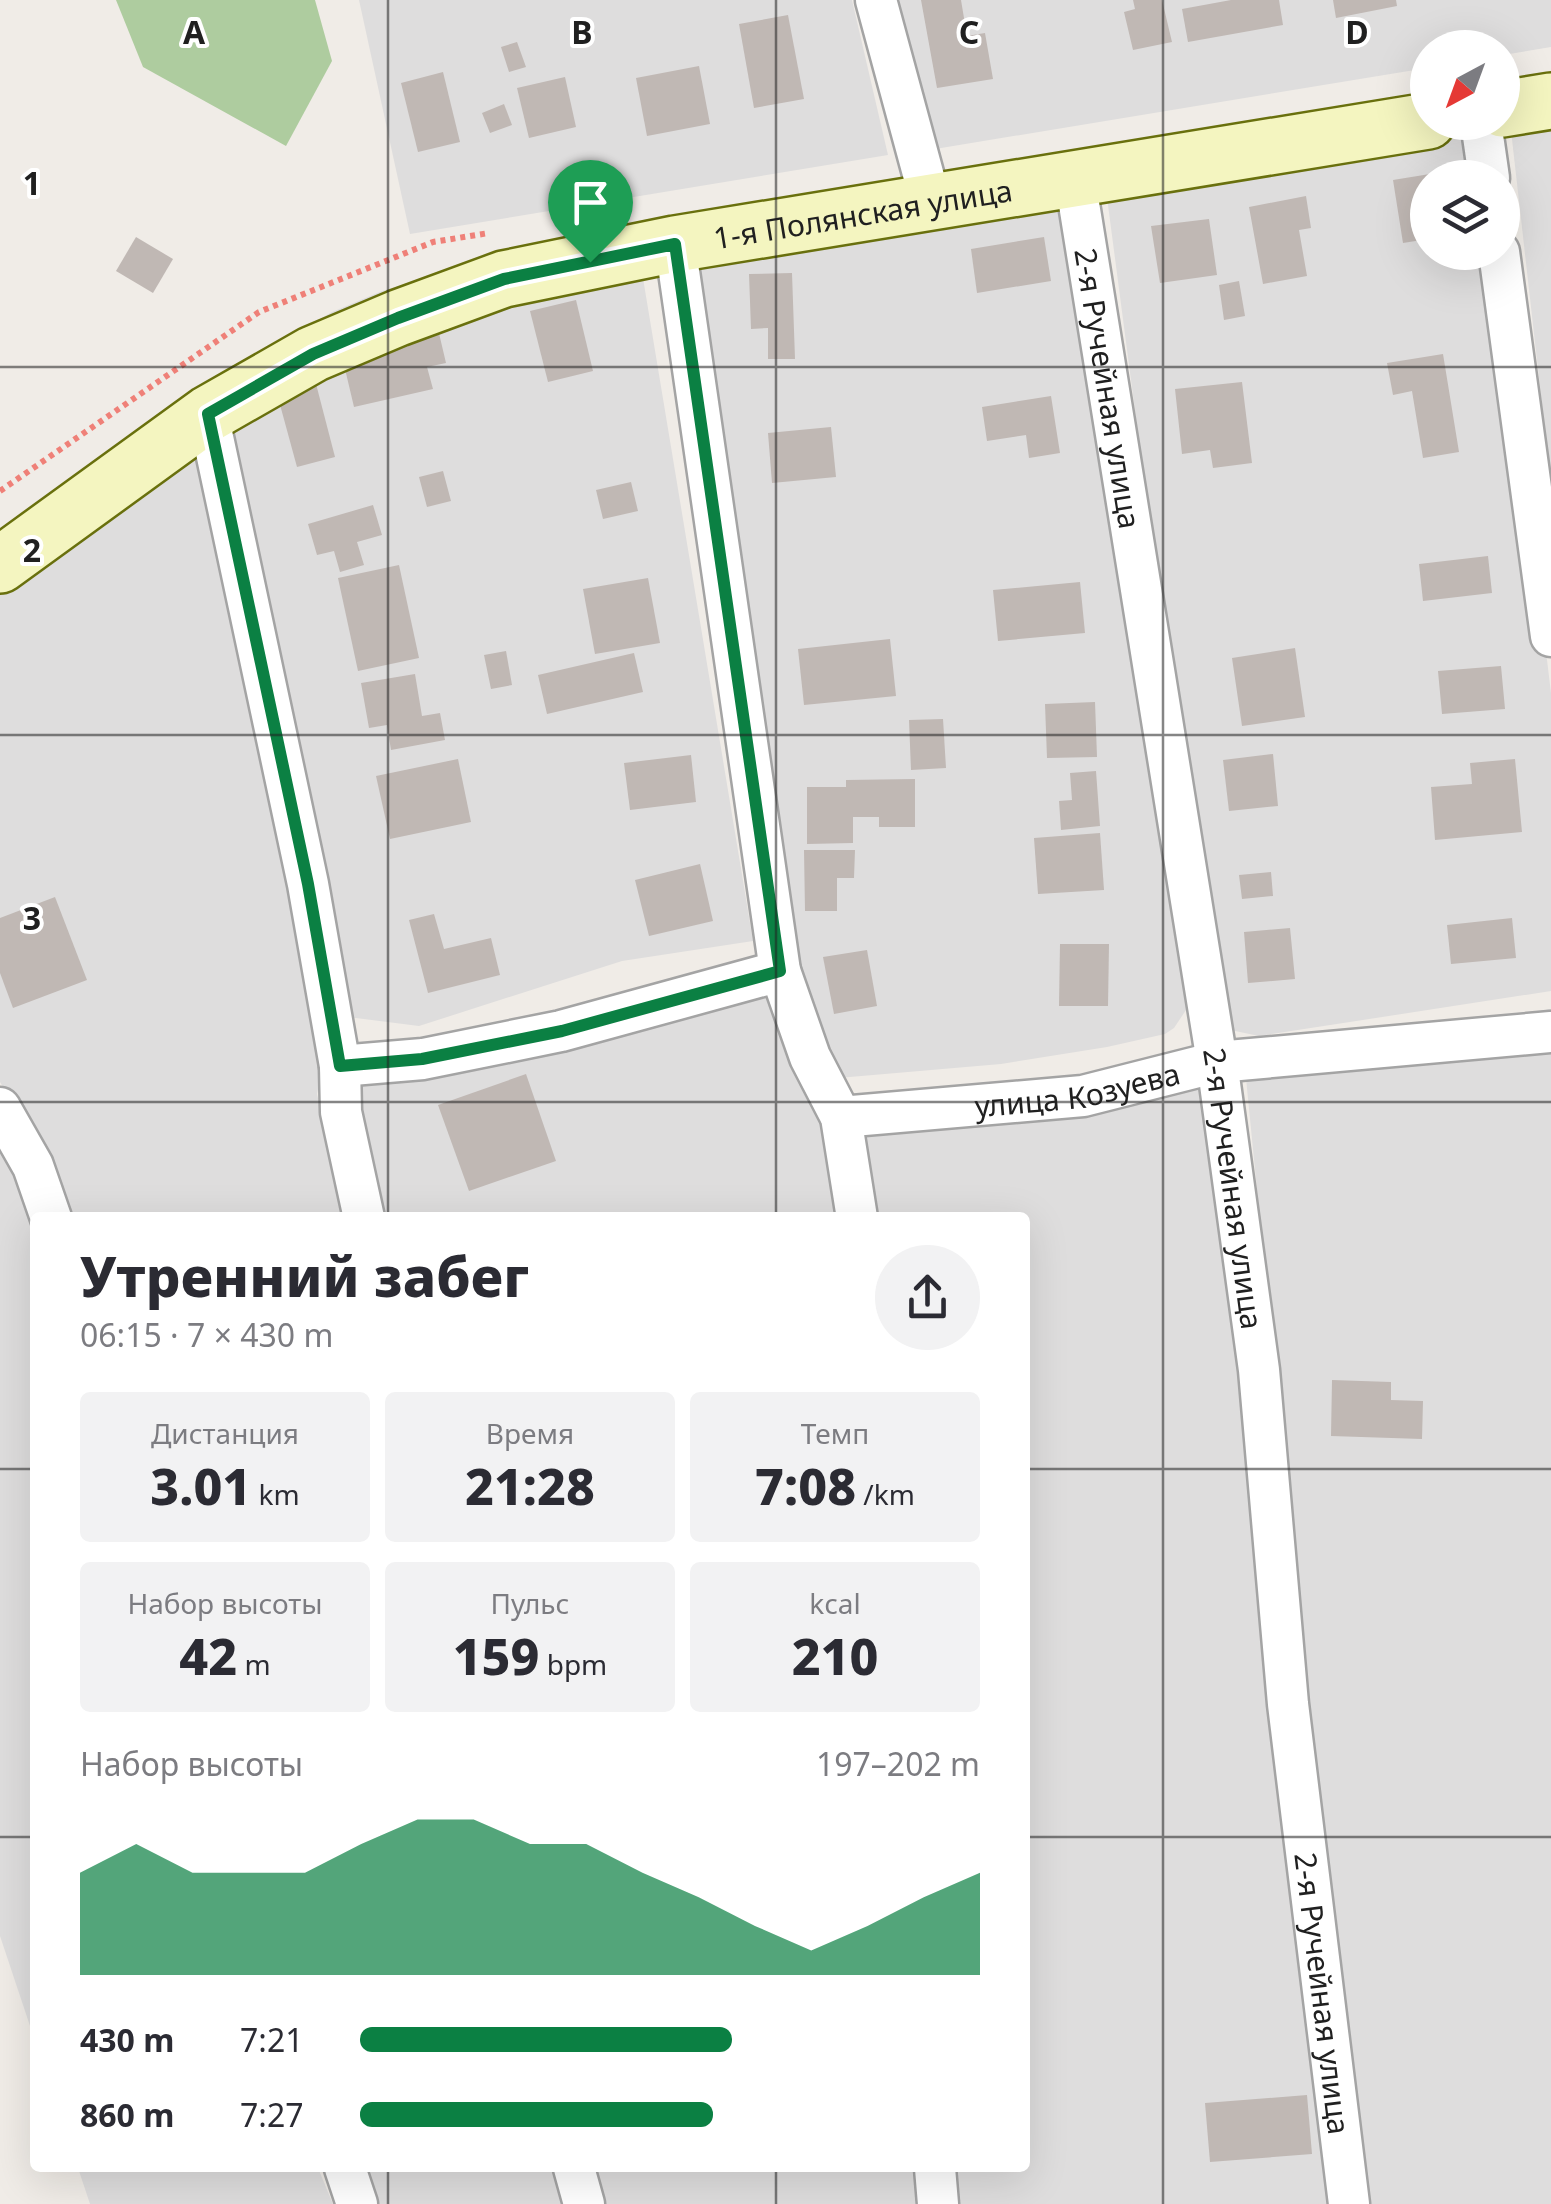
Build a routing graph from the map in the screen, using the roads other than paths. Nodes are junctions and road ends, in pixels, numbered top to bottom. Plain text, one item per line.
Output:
1 (876, 0) edge
2 (1551, 101) edge
3 (1520, 106) edge
4 (1410, 124) edge
5 (1075, 179) junction
6 (931, 204) junction
7 (675, 244) junction
8 (1501, 270) edge
9 (208, 414) junction
10 (0, 565) edge
11 (1551, 636) edge
12 (780, 971) junction
13 (1551, 1032) edge
14 (1218, 1062) junction
15 (340, 1066) junction
16 (0, 1108) edge
17 (841, 1117) junction
18 (48, 1212) edge
19 (363, 1212) edge
20 (856, 1212) edge
21 (346, 2172) edge
22 (575, 2172) edge
23 (935, 2172) edge
24 (357, 2204) edge
25 (584, 2204) edge
26 (938, 2204) edge
27 (1350, 2204) edge

1 - 6 street
2 - 3 street
4 - 5 street, 1-я Полянская улица
5 - 6 street, 1-я Полянская улица
5 - 14 street, 2-я Ручейная улица
6 - 7 street, 1-я Полянская улица
7 - 9 street, 1-я Полянская улица
7 - 12 street
8 - 11 street
9 - 10 street, 1-я Полянская улица
9 - 15 street
12 - 15 street
12 - 17 street
13 - 14 street, улица Козуева
14 - 17 street, улица Козуева
14 - 27 street, 2-я Ручейная улица
15 - 19 street
16 - 18 street
17 - 20 street
21 - 24 street
22 - 25 street
23 - 26 street

